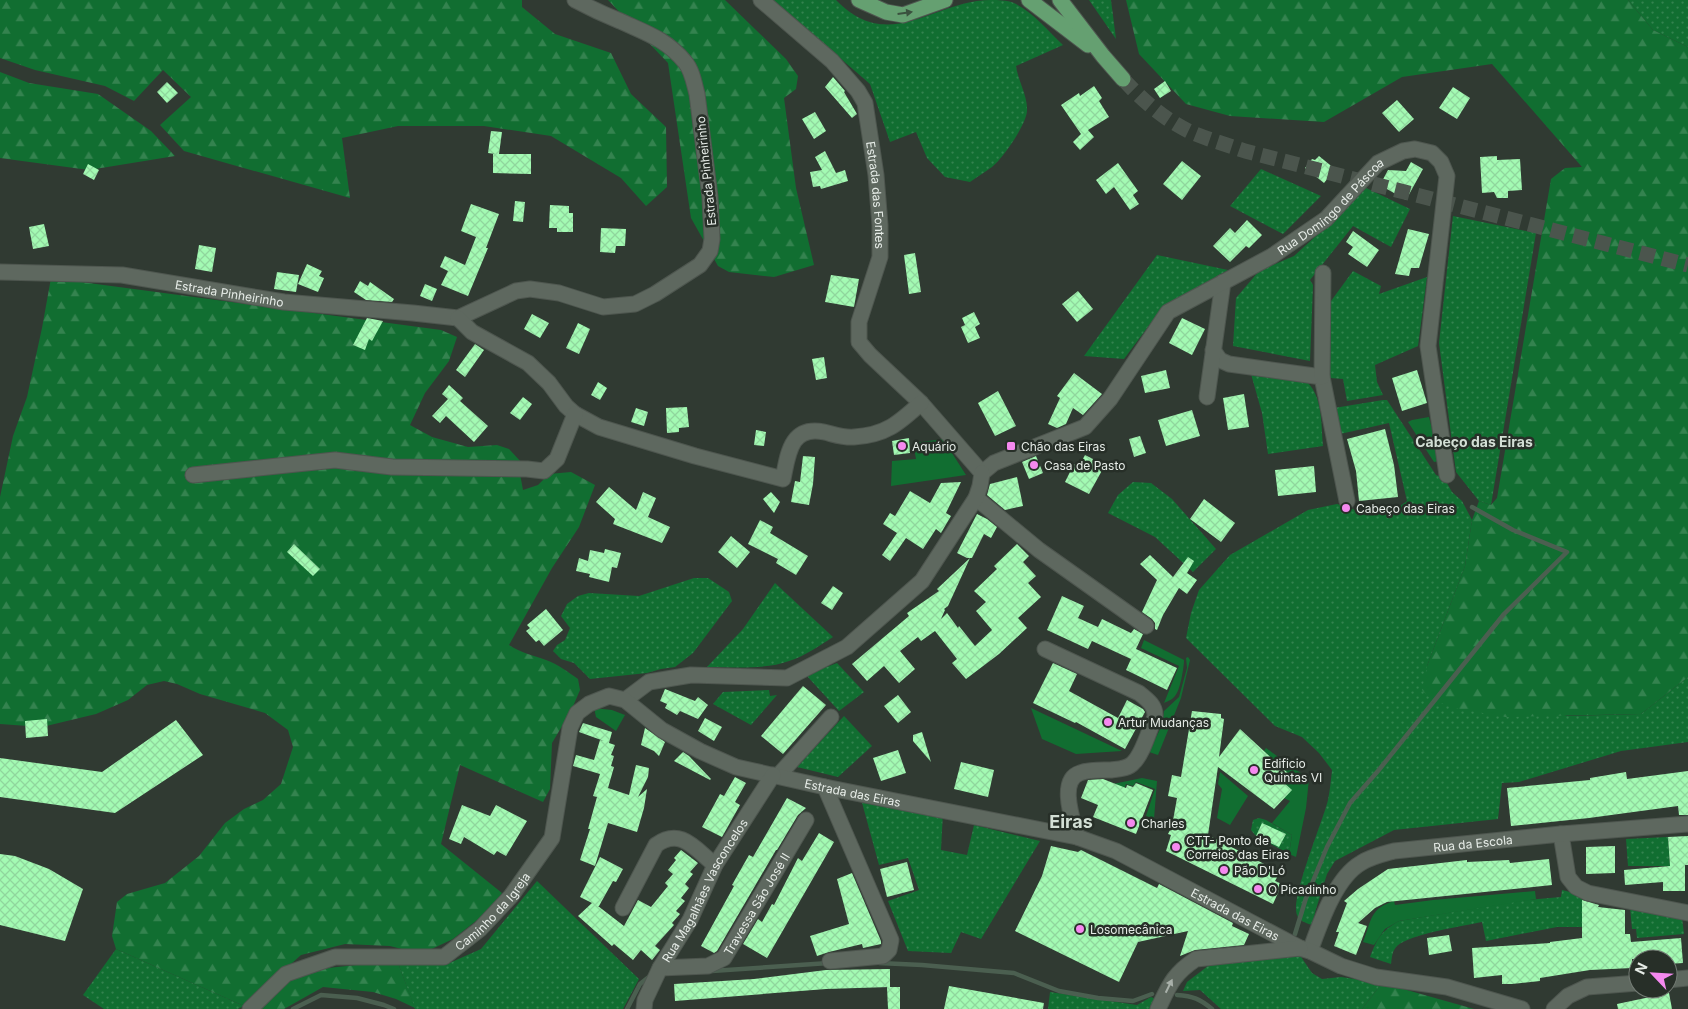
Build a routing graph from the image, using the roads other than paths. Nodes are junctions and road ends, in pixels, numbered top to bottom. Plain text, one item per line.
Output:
1 (575, 0) edge
2 (761, 0) edge
3 (887, 0) edge
4 (945, 0) edge
5 (1029, 0) edge
6 (1044, 0) edge
7 (1060, 0) edge
8 (1071, 0) edge
9 (862, 2) edge
10 (1103, 56) junction
11 (1123, 79) tunnel mouth
12 (0, 272) edge
13 (1323, 273) dead end
14 (1224, 282) junction
15 (458, 318) junction
16 (1213, 350) junction
17 (1322, 377) junction
18 (1208, 397) dead end
19 (921, 403) junction
20 (575, 414) junction
21 (982, 473) junction
22 (193, 475) dead end
23 (1447, 475) dead end
24 (976, 498) junction
25 (1347, 501) dead end
26 (1146, 626) dead end
27 (1045, 649) dead end
28 (625, 700) junction
29 (831, 717) dead end
30 (776, 776) junction
31 (825, 787) junction
32 (806, 820) dead end
33 (1688, 824) edge
34 (1561, 834) junction
35 (1077, 837) junction
36 (714, 865) junction
37 (623, 908) dead end
38 (1688, 913) edge
39 (1305, 949) junction
40 (830, 961) dead end
41 (660, 968) junction
42 (1628, 984) edge
43 (250, 1009) edge
44 (644, 1009) edge
45 (1158, 1009) edge
46 (1522, 1009) edge
47 (1554, 1009) edge

1 - 15 street, Estrada Pinheirinho
2 - 19 street, Estrada das Fontes
3 - 9 main road
9 -> 4 main road
5 - 10 main road
6 - 10 main road
7 - 10 main road
8 - 10 main road
10 - 11 main road
12 - 15 street, Estrada Pinheirinho
13 - 17 street
14 - 16 street
14 - 21 street, Rua Domingo de Páscoa
14 - 23 street, Rua Domingo de Páscoa
15 - 20 street
16 - 17 street
16 - 18 street
17 - 25 street
19 - 20 street
19 - 21 street, Estrada das Fontes
20 - 22 street
21 - 24 street
24 - 26 street
24 - 28 street
27 - 35 street
28 - 30 street, Estrada das Eiras
28 - 43 street, Caminho da Igreja
29 - 30 street, Rua Magalhães Vasconcelos
30 - 31 street, Estrada das Eiras
30 - 36 street, Rua Magalhães Vasconcelos
31 - 35 street, Estrada das Eiras
31 - 40 street
32 - 41 street, Travessa São José II
33 - 34 street, Rua da Escola
34 - 38 street
34 - 39 street, Rua da Escola
35 - 39 street, Estrada das Eiras
36 - 37 street
36 - 41 street, Rua Magalhães Vasconcelos
45 -> 39 street
39 - 46 street, Estrada das Eiras
41 - 44 street, Rua Magalhães Vasconcelos
42 - 47 street

